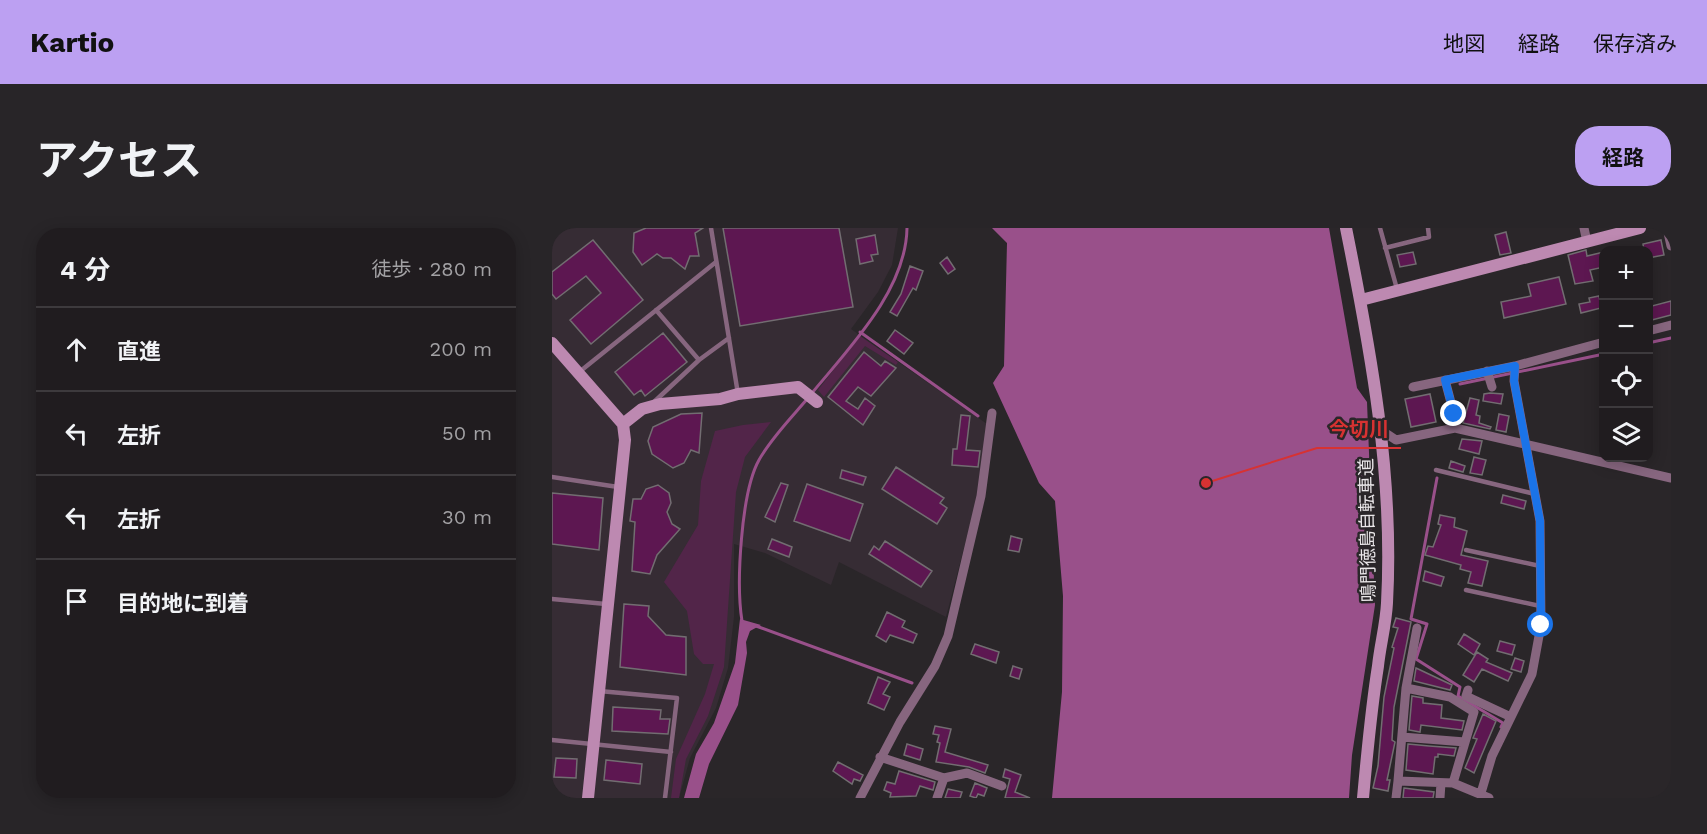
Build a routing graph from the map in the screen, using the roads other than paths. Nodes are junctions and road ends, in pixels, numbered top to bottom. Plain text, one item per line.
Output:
1 (711, 228) edge
2 (1346, 228) edge
3 (1381, 228) edge
4 (1428, 228) edge
5 (1584, 228) edge
6 (1640, 228) edge
7 (1667, 228) edge
8 (1587, 242) junction
9 (1671, 246) edge
10 (1385, 248) junction
11 (716, 262) junction
12 (1397, 290) junction
13 (1361, 300) junction
14 (656, 310) junction
15 (1671, 325) edge
16 (1653, 330) edge
17 (729, 338) junction
18 (552, 343) edge
19 (1599, 343) edge
20 (699, 360) junction
21 (1515, 366) junction
22 (1487, 371) junction
23 (578, 373) junction
24 (1445, 380) junction
25 (1413, 387) dead end
26 (1492, 387) dead end
27 (738, 394) junction
28 (817, 402) dead end
29 (648, 407) junction
30 (992, 413) dead end
31 (1454, 414) dead end
32 (623, 424) junction
33 (1381, 430) junction
34 (1526, 445) junction
35 (1436, 470) dead end
36 (552, 477) edge
37 (1671, 478) edge
38 (620, 487) junction
39 (1535, 494) junction
40 (1466, 550) dead end
41 (1540, 566) junction
42 (1466, 590) dead end
43 (552, 599) edge
44 (608, 604) junction
45 (1541, 606) junction
46 (1417, 628) dead end
47 (1406, 688) junction
48 (599, 690) junction
49 (1468, 690) dead end
50 (1511, 717) junction
51 (1402, 737) junction
52 (552, 740) edge
53 (1465, 742) junction
54 (594, 744) junction
55 (670, 752) junction
56 (880, 757) junction
57 (944, 778) junction
58 (1398, 781) junction
59 (1441, 783) junction
60 (1453, 783) junction
61 (1002, 786) dead end
62 (1485, 796) edge
63 (863, 797) edge
64 (588, 798) edge
65 (665, 798) edge
66 (938, 798) edge
67 (1363, 798) edge
68 (1396, 798) edge
69 (1440, 798) edge

1 - 11 lane
2 - 13 street, 鳴門徳島自転車道
3 - 10 lane
4 - 10 lane
5 - 8 street
6 - 8 street
7 - 9 street
8 - 12 street
10 - 12 lane
11 - 14 lane
11 - 17 lane
12 - 13 street
13 - 33 street, 鳴門徳島自転車道
14 - 20 lane
14 - 23 lane
15 - 16 street
17 - 20 lane
17 - 27 lane
18 - 23 street
19 - 21 street
20 - 29 lane
21 - 22 street
21 - 34 street
22 - 24 street
22 - 26 street
23 - 32 street
24 - 25 street
24 - 31 street
27 - 28 street
27 - 29 street
29 - 32 street
30 - 56 street
32 - 38 street
33 - 34 street
33 - 67 street, 鳴門徳島自転車道
34 - 37 street
34 - 39 street
35 - 39 lane
36 - 38 lane
38 - 44 street
39 - 41 street
40 - 41 lane
41 - 45 street
42 - 45 lane
43 - 44 lane
44 - 48 street
45 - 50 street
46 - 47 street
47 - 51 street
47 - 53 street
48 - 54 street
48 - 55 lane
49 - 50 street
50 - 62 street
51 - 53 street
51 - 58 street
52 - 54 lane
53 - 60 street
54 - 55 lane
54 - 64 street
55 - 65 lane
56 - 57 street
56 - 63 street
57 - 61 street
57 - 66 street
58 - 59 street
58 - 68 street
59 - 60 street
59 - 69 street
60 - 62 street

